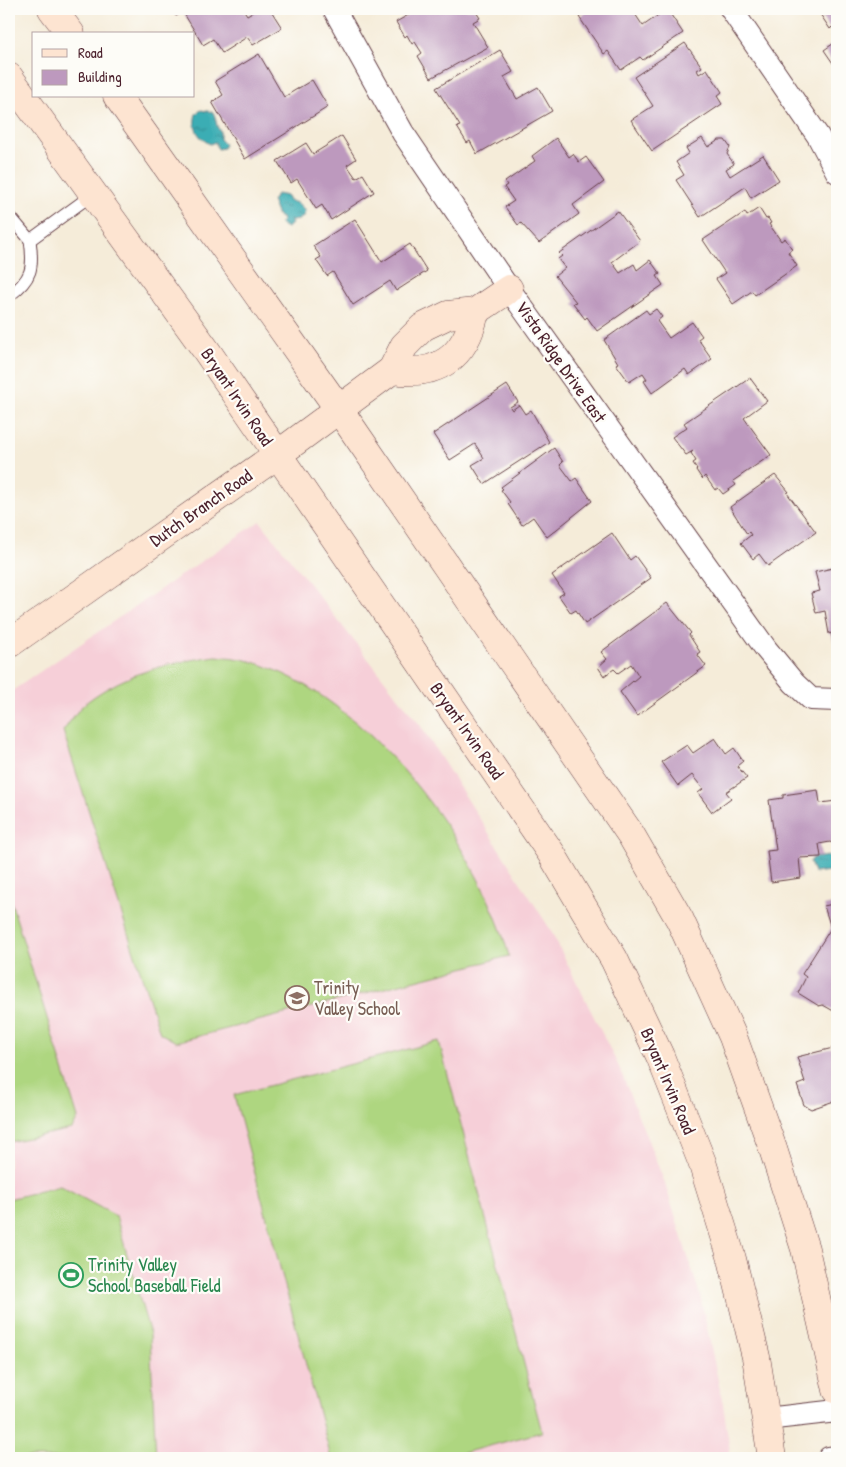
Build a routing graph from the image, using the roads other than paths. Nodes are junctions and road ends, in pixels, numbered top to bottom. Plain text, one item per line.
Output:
1 (52, 9) edge
2 (334, 9) edge
3 (731, 9) edge
4 (69, 32) edge
5 (9, 77) edge
6 (118, 98) edge
7 (837, 172) edge
8 (93, 194) junction
9 (9, 215) edge
10 (30, 240) junction
11 (509, 289) junction
12 (9, 296) edge
13 (475, 312) junction
14 (392, 370) junction
15 (338, 408) junction
16 (277, 455) junction
17 (9, 644) edge
18 (837, 700) edge
19 (837, 1390) edge
20 (837, 1410) edge
21 (766, 1419) junction
22 (837, 1457) edge
23 (772, 1458) edge
24 (829, 1458) edge

1 - 4 main road
2 - 11 street, Vista Ridge Drive East
3 - 7 street
5 - 8 main road, Bryant Irvin Road
6 - 15 main road
8 - 10 lane
8 - 16 main road, Bryant Irvin Road
9 - 10 lane
10 - 12 lane
11 - 13 main road, Dutch Branch Road
11 - 18 street, Vista Ridge Drive East
13 - 14 main road, Dutch Branch Road
13 - 14 main road
14 - 15 main road, Dutch Branch Road
15 - 16 main road, Dutch Branch Road
15 - 19 main road
16 - 17 main road, Dutch Branch Road
16 - 21 main road, Bryant Irvin Road
20 - 21 street
21 - 23 main road, Bryant Irvin Road
22 - 24 street

